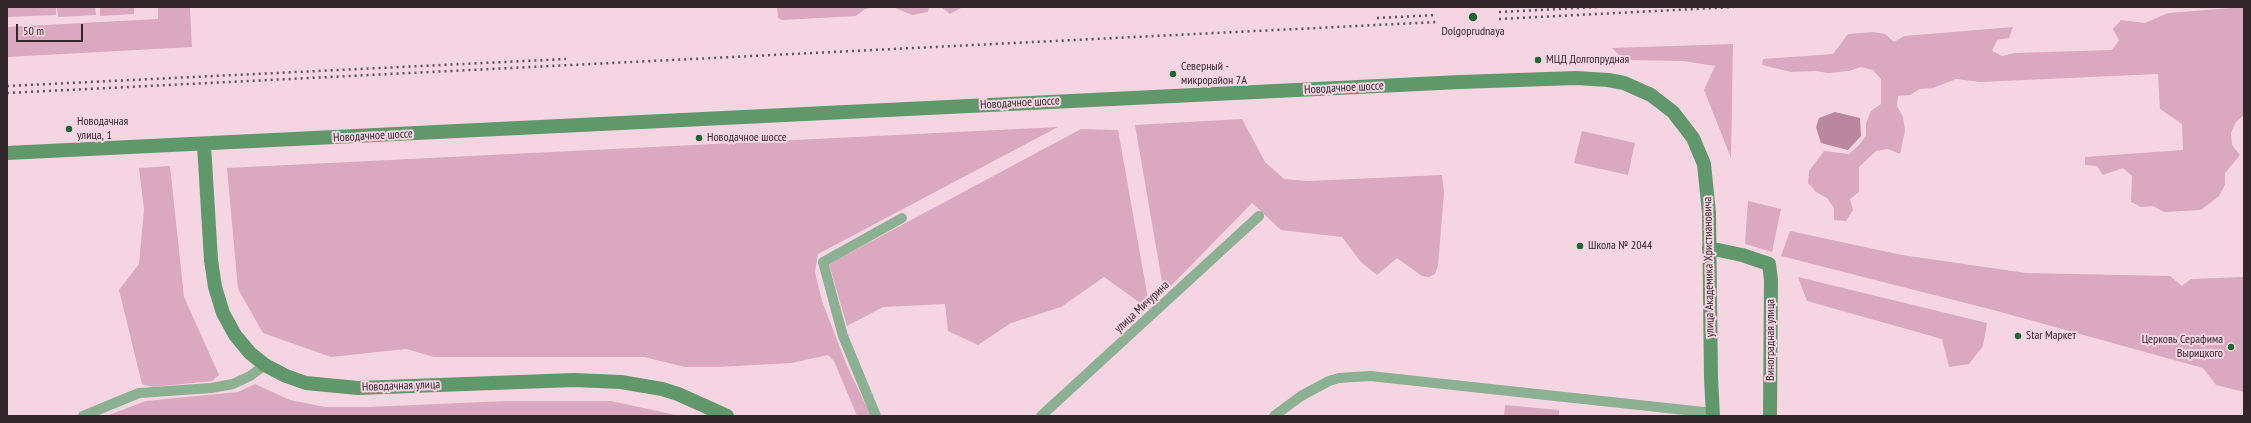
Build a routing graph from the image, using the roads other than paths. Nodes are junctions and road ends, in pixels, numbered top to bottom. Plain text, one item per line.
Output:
1 (1684, 124) joint
2 (204, 145) junction
3 (7, 153) edge
4 (1259, 216) dead end
5 (902, 218) dead end
6 (1709, 248) junction
7 (265, 365) junction
8 (1713, 415) edge
9 (83, 416) edge
10 (727, 416) edge
11 (876, 416) edge
12 (1041, 416) edge
13 (1274, 416) edge
14 (1770, 416) edge

1 - 2 street, Новодачное шоссе
1 - 6 street, улица Академика Христиановича
2 - 3 street, Новодачное шоссе
2 - 7 street, Новодачная улица
4 - 12 street, улица Мичурина
5 - 11 street
6 - 8 street, улица Академика Христиановича
6 - 14 street, Виноградная улица
7 - 9 street
7 - 10 street, Новодачная улица
8 - 13 street

